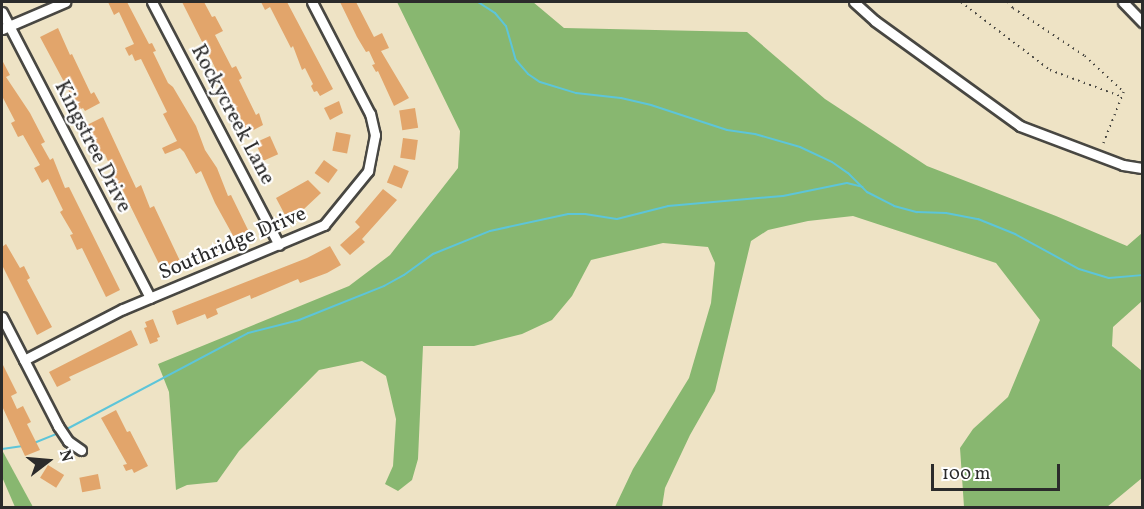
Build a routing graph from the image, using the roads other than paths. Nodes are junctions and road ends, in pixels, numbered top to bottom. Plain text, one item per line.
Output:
1 (65, 2) edge
2 (152, 2) edge
3 (312, 2) edge
4 (854, 2) edge
5 (1123, 2) edge
6 (2, 12) edge
7 (1143, 22) edge
8 (6, 29) edge
9 (1143, 168) edge
10 (279, 245) junction
11 (150, 298) junction
12 (2, 317) edge
13 (24, 360) junction
14 (81, 450) dead end

1 - 8 street
2 - 10 street, Rockycreek Lane
3 - 10 street, Southridge Drive
4 - 9 street
5 - 7 street
6 - 8 street, Kingstree Drive
8 - 11 street, Kingstree Drive
10 - 11 street, Southridge Drive
11 - 13 street, Southridge Drive
12 - 13 street
13 - 14 street

